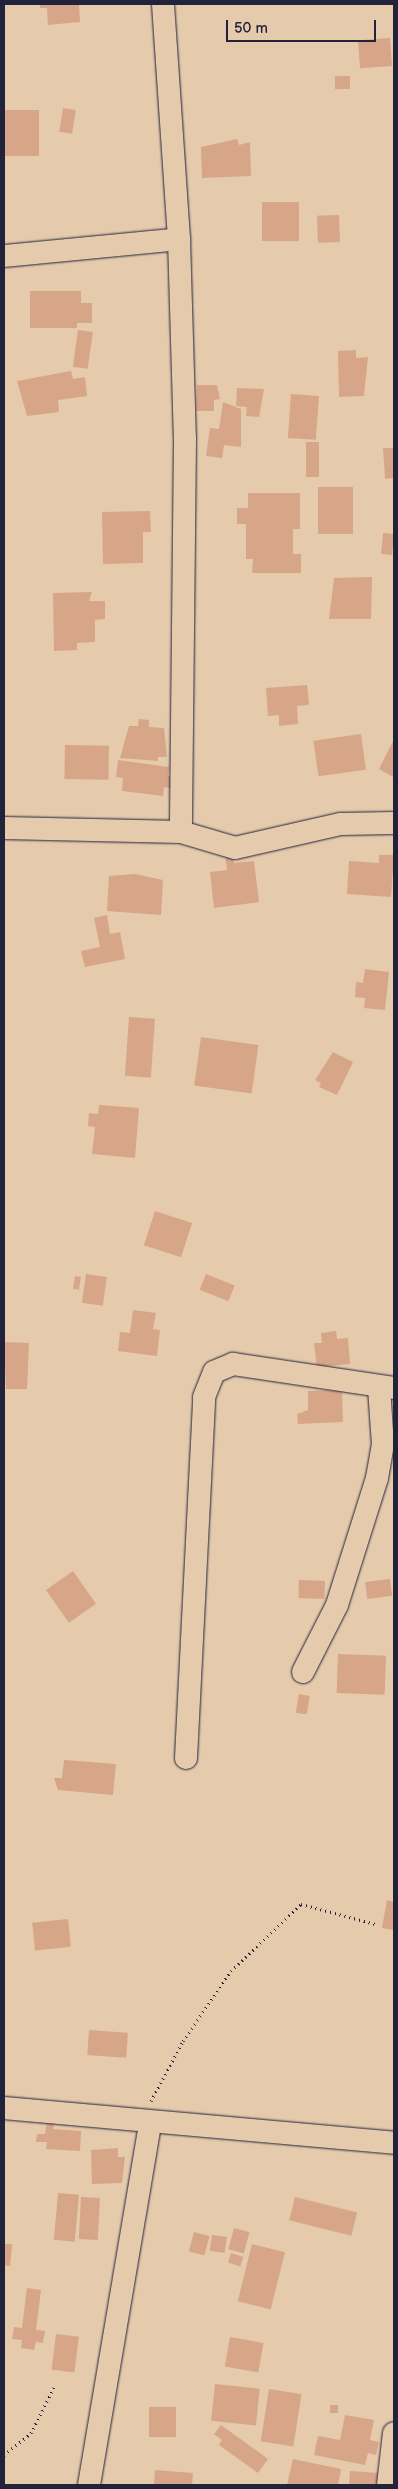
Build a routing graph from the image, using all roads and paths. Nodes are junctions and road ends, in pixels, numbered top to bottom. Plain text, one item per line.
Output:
1 (163, 4) edge
2 (179, 239) junction
3 (4, 256) edge
4 (394, 823) edge
5 (4, 828) edge
6 (181, 832) junction
7 (387, 1388) edge
8 (303, 1672) dead end
9 (186, 1758) dead end
10 (375, 1924) dead end
11 (4, 2108) edge
12 (145, 2122) junction
13 (394, 2143) edge
14 (54, 2387) dead end
15 (394, 2433) edge
16 (4, 2455) edge
17 (89, 2485) edge
18 (388, 2485) edge

1 - 2 street
2 - 3 street
2 - 6 street
4 - 6 street
5 - 6 street
7 - 8 street
7 - 9 street
10 - 12 path
11 - 12 street
12 - 13 street
12 - 17 street
14 - 16 path
15 - 18 street

